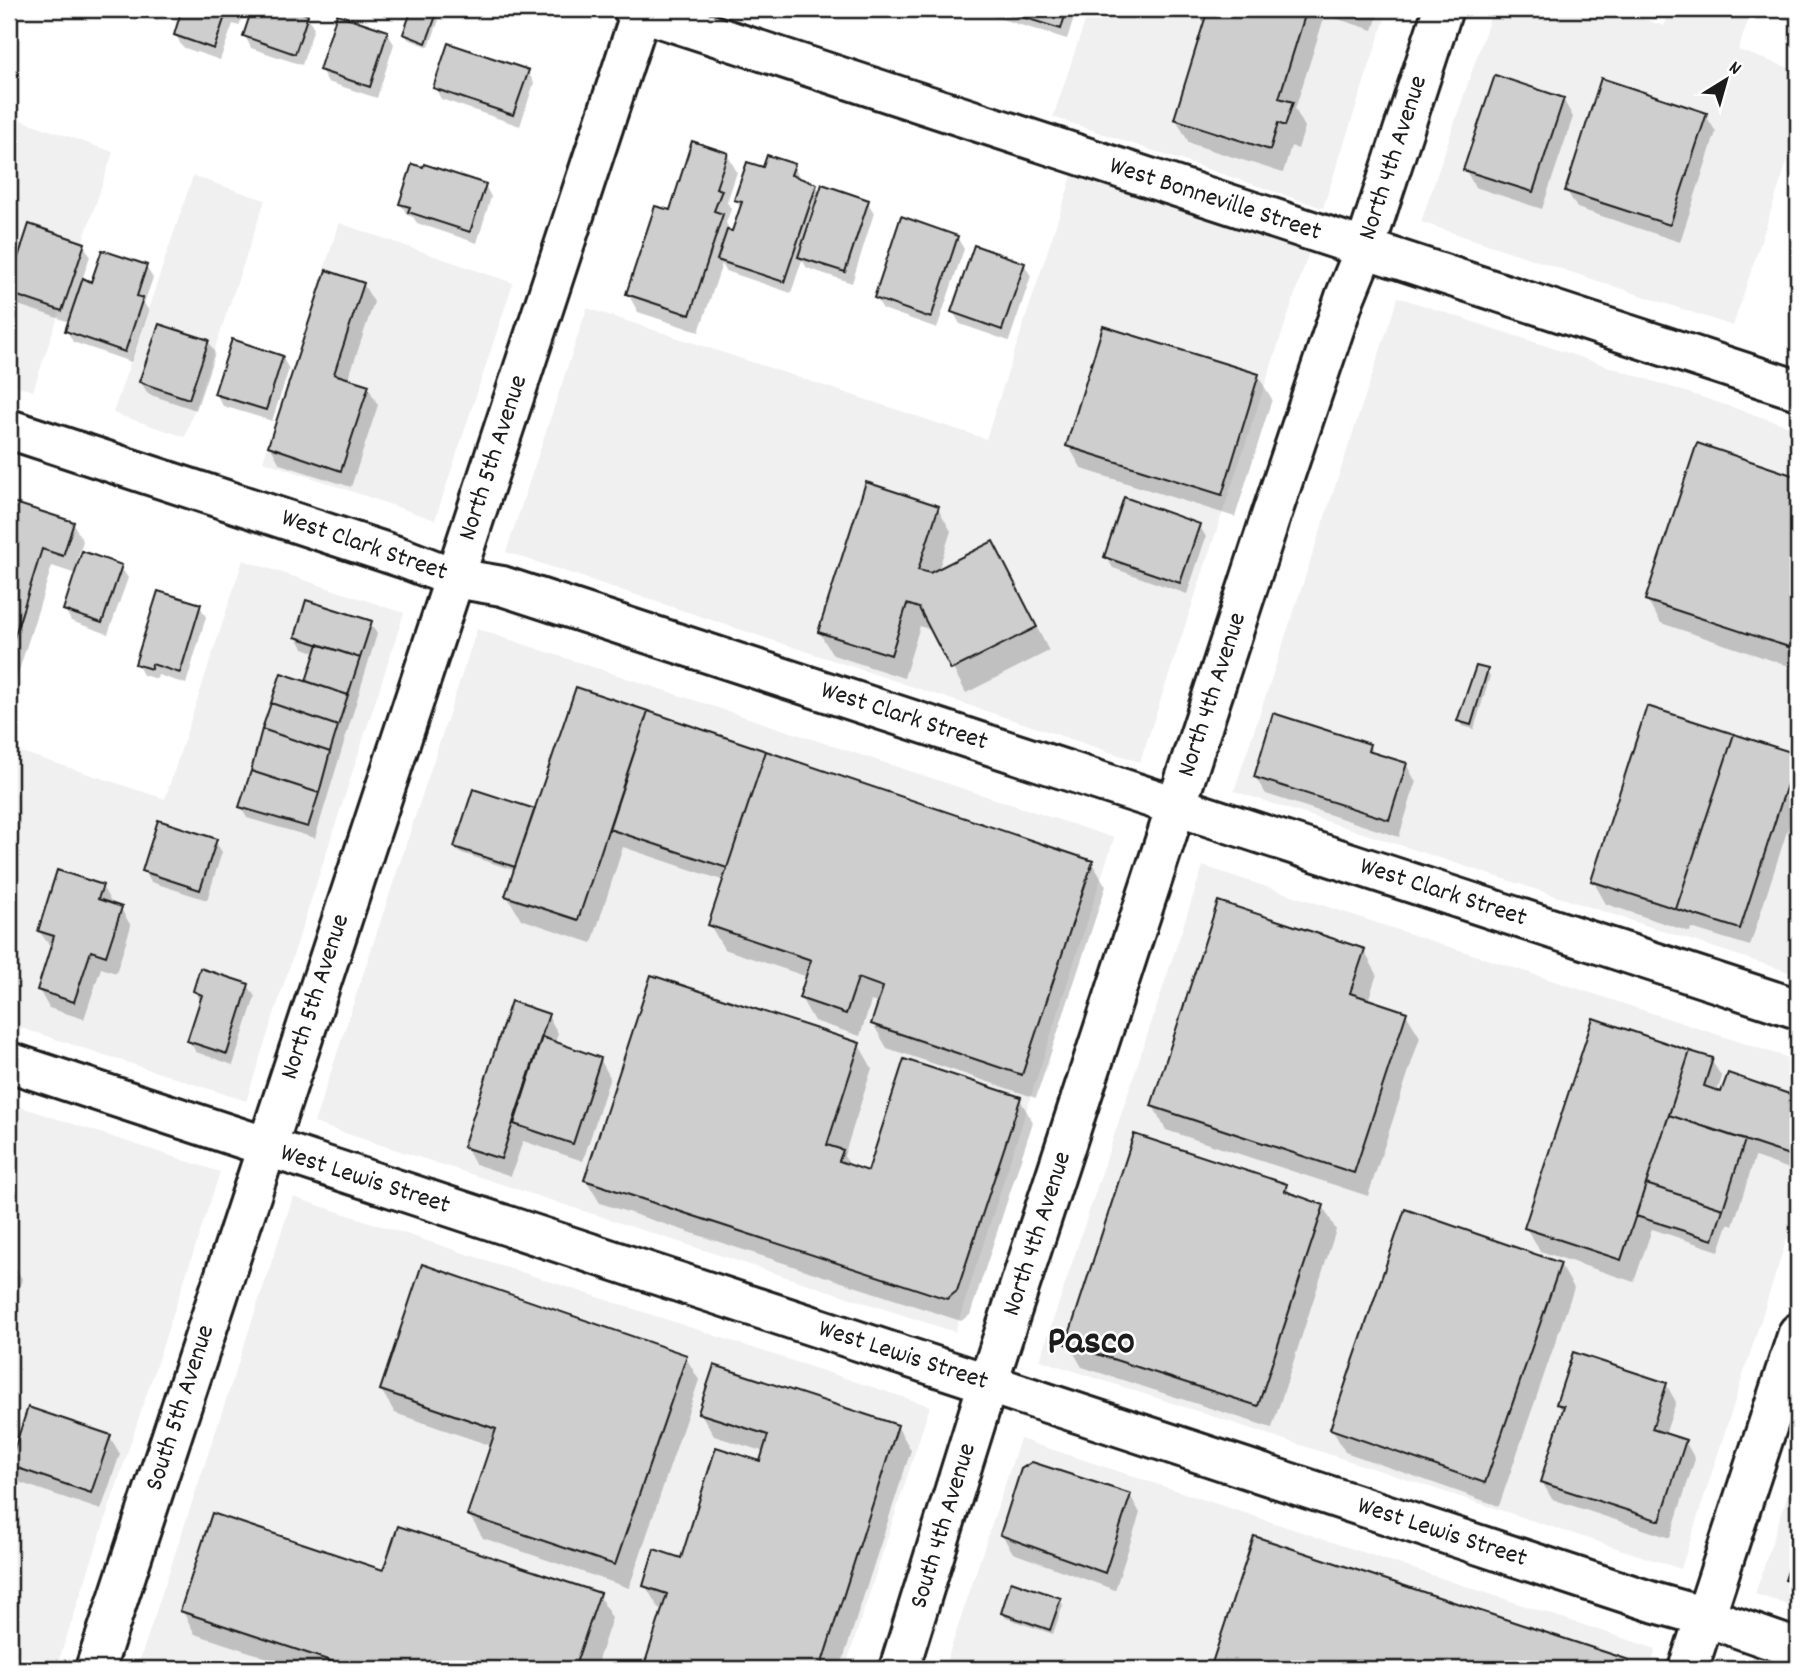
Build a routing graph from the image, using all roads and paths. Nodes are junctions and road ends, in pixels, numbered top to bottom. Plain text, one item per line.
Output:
1 (1443, 9) edge
2 (639, 10) edge
3 (1365, 248) junction
4 (1798, 390) edge
5 (9, 429) edge
6 (455, 578) junction
7 (1177, 806) junction
8 (1798, 1009) edge
9 (9, 1062) edge
10 (267, 1147) junction
11 (1798, 1333) edge
12 (988, 1383) junction
13 (1706, 1617) junction
14 (1798, 1650) edge
15 (94, 1669) edge
16 (899, 1669) edge
17 (1688, 1669) edge

1 - 3 street, North 4th Avenue
2 - 3 street, West Bonneville Street
2 - 6 street, North 5th Avenue
3 - 4 street, West Bonneville Street
3 - 7 street, North 4th Avenue
5 - 6 street, West Clark Street
6 - 7 street, West Clark Street
6 - 10 street, North 5th Avenue
7 - 8 street, West Clark Street
7 - 12 street, North 4th Avenue
9 - 10 street, West Lewis Street
10 - 12 street, West Lewis Street
10 - 15 street, South 5th Avenue
11 - 13 street
12 - 13 street, West Lewis Street
12 - 16 street, South 4th Avenue
13 - 14 street, West Lewis Street
13 - 17 street

